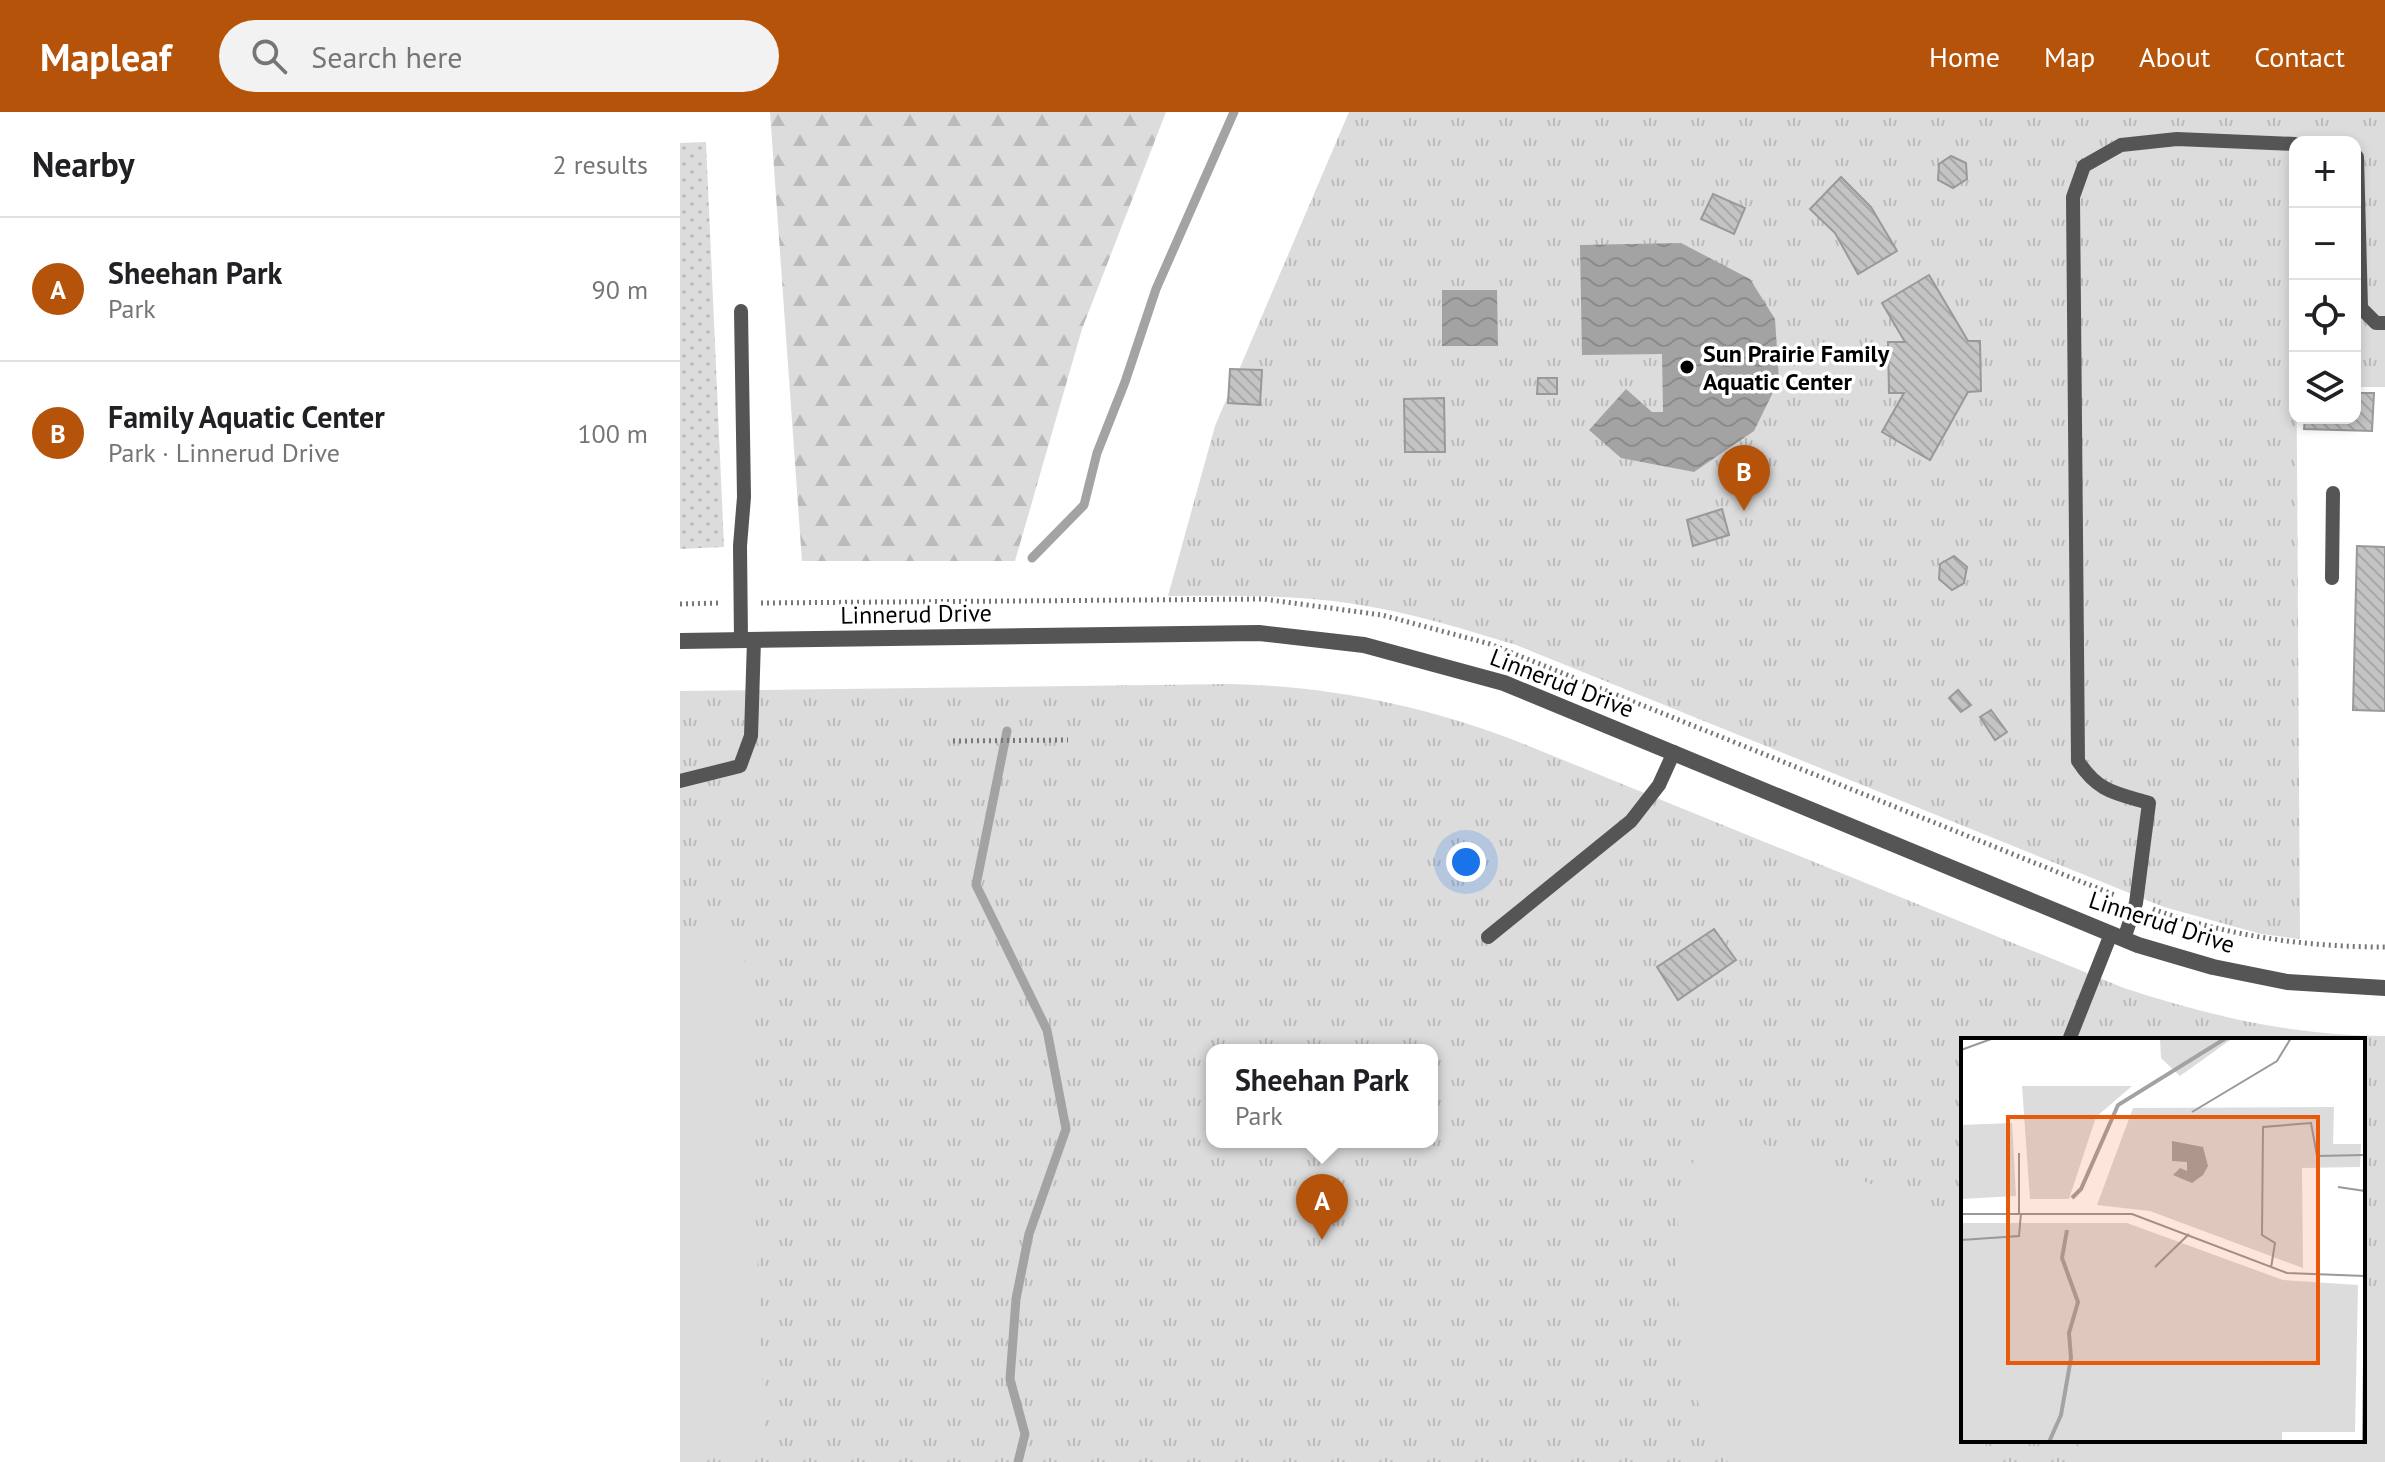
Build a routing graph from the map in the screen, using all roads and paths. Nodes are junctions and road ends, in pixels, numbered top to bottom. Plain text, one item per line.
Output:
1 (2289, 144) edge
2 (2358, 208) edge
3 (741, 311) dead end
4 (2385, 323) edge
5 (2333, 493) dead end
6 (2332, 578) dead end
7 (748, 640) junction
8 (680, 641) edge
9 (1068, 740) dead end
10 (953, 741) dead end
11 (1674, 752) junction
12 (680, 781) edge
13 (2118, 936) junction
14 (1488, 937) dead end
15 (2385, 988) edge
16 (2070, 1038) edge

1 - 13 lane
2 - 4 lane
3 - 7 lane
5 - 6 lane
7 - 8 street, Linnerud Drive
7 - 11 street, Linnerud Drive
7 - 12 lane
9 - 10 path
11 - 13 street, Linnerud Drive
11 - 14 lane
13 - 15 street, Linnerud Drive
13 - 16 lane

